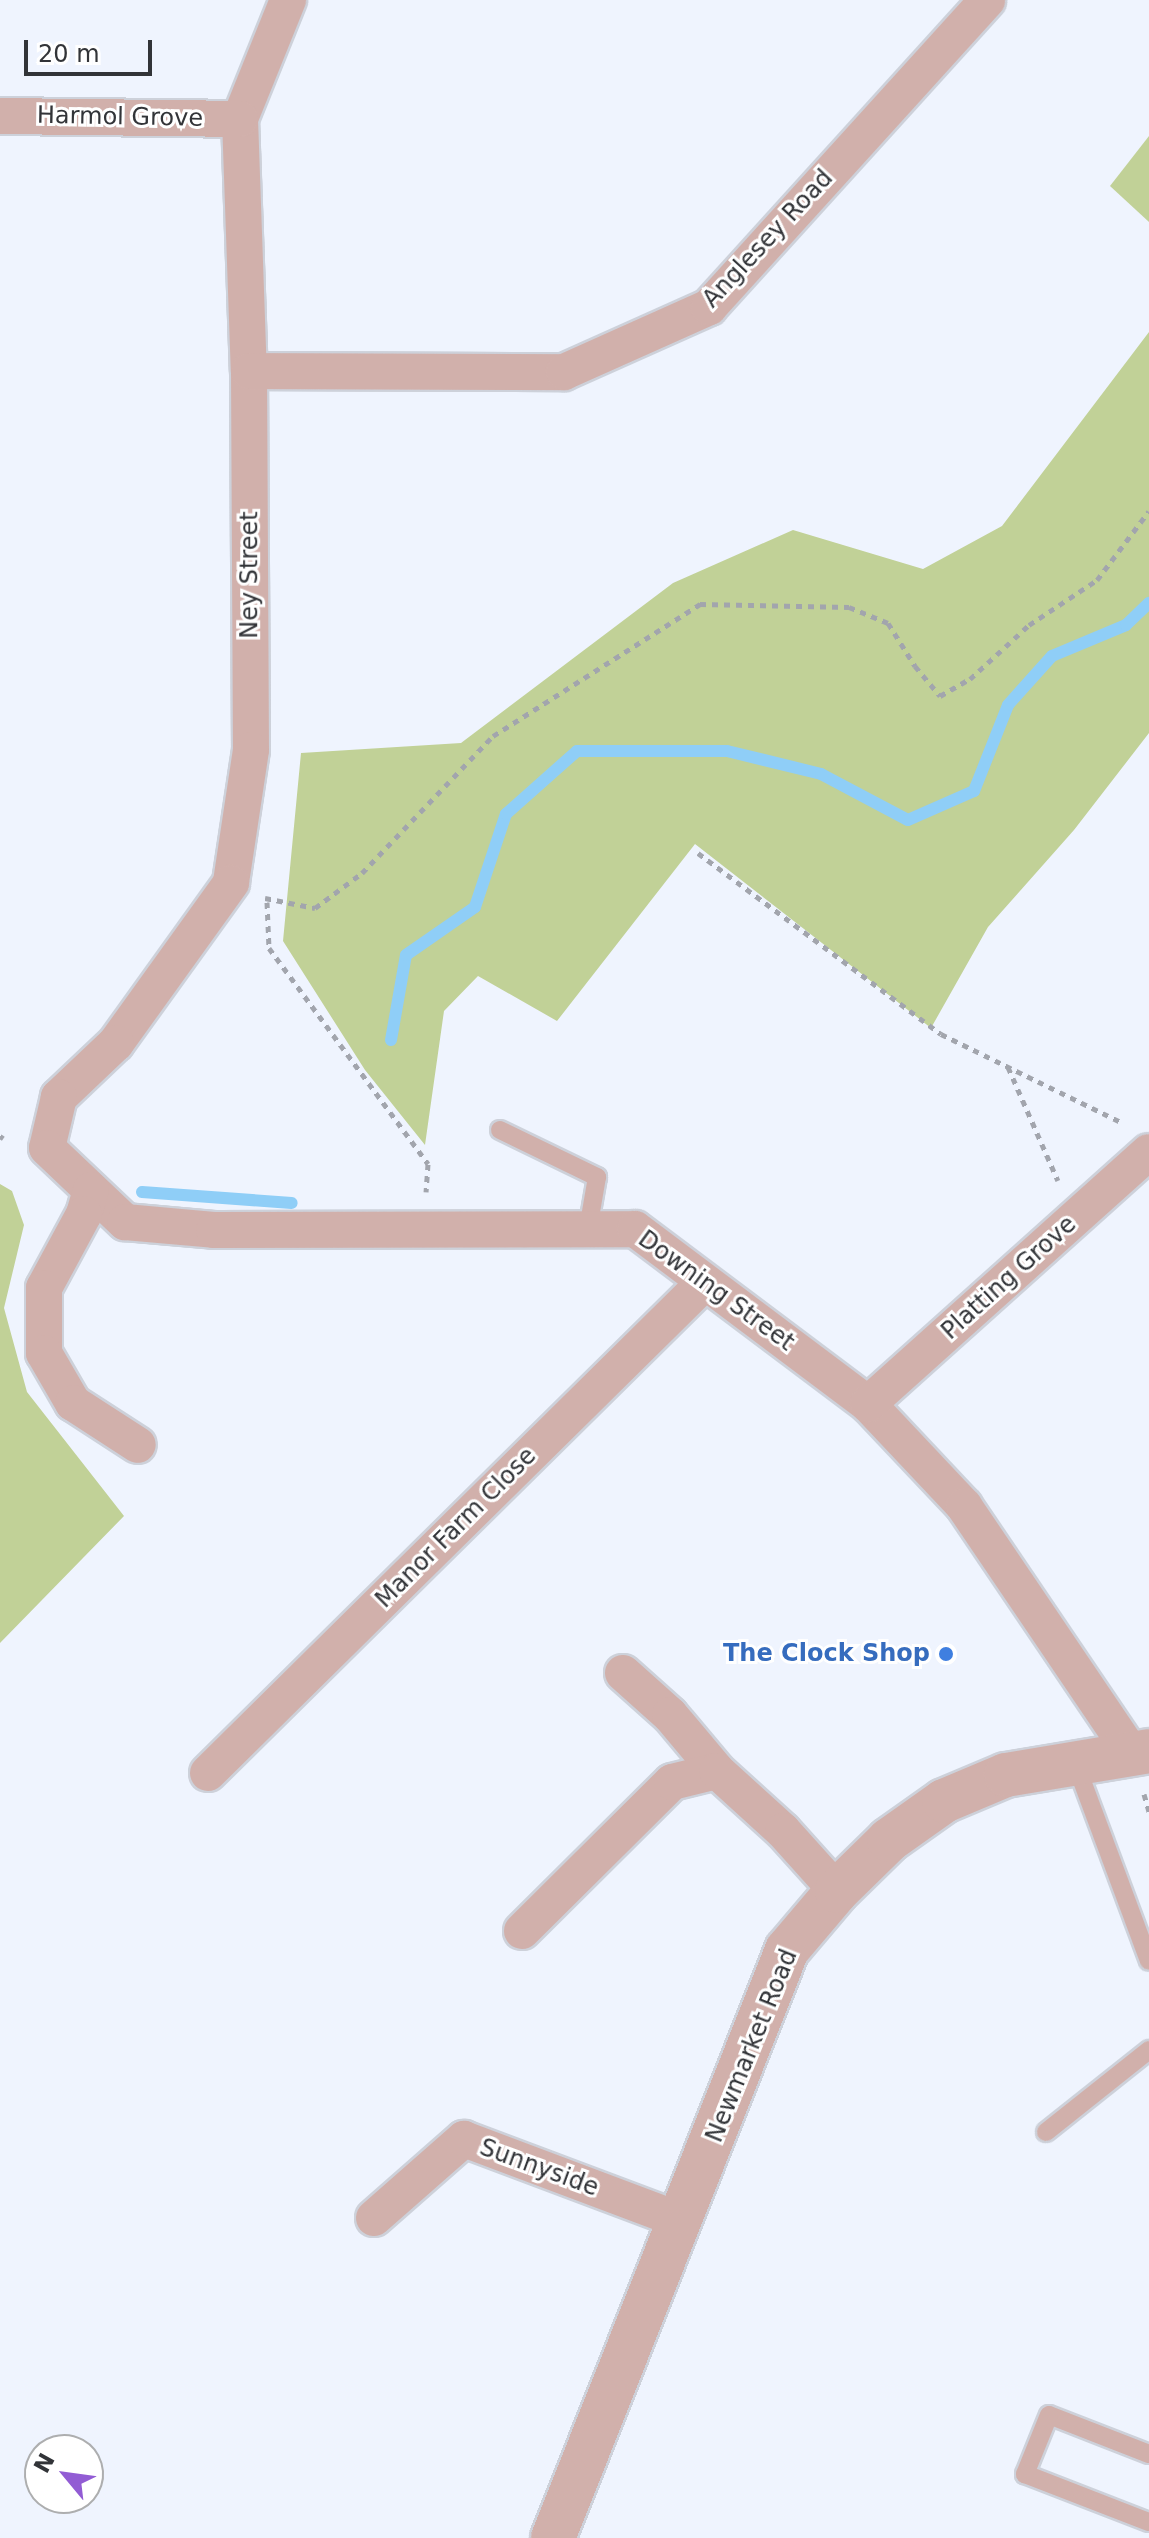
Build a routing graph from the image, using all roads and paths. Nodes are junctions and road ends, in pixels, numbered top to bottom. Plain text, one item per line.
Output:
1 (288, 0) edge
2 (987, 0) edge
3 (0, 116) edge
4 (240, 119) junction
5 (249, 371) junction
6 (1149, 511) edge
7 (698, 853) dead end
8 (268, 882) dead end
9 (231, 883) junction
10 (267, 898) junction
11 (1008, 1067) junction
12 (59, 1097) joint
13 (500, 1130) dead end
14 (1142, 1140) edge
15 (91, 1190) junction
16 (1075, 1219) junction
17 (424, 1229) junction
18 (588, 1229) junction
19 (704, 1283) junction
20 (868, 1404) junction
21 (138, 1445) dead end
22 (623, 1673) dead end
23 (1140, 1752) edge
24 (1075, 1762) junction
25 (717, 1771) junction
26 (208, 1773) dead end
27 (837, 1891) junction
28 (522, 1931) dead end
29 (1149, 1961) edge
30 (1149, 2050) edge
31 (1046, 2132) dead end
32 (374, 2218) dead end
33 (682, 2221) junction
34 (1149, 2454) edge
35 (1149, 2522) edge
36 (553, 2538) edge

1 - 4 street, Ney Street
2 - 5 street, Anglesey Road
3 - 4 street, Harmol Grove
4 - 5 street, Ney Street
5 - 9 street, Ney Street
6 - 10 path
7 - 11 path
8 - 10 path
9 - 10 path
9 - 12 street, Ney Street
10 - 17 path
11 - 14 path
11 - 16 path
12 - 15 street, Downing Street
13 - 18 lane
14 - 16 street, Platting Grove
15 - 17 street, Downing Street
15 - 21 street
16 - 20 street, Platting Grove
17 - 18 street, Downing Street
18 - 19 street, Downing Street
19 - 20 street, Downing Street
19 - 26 street, Manor Farm Close
20 - 23 street, Downing Street
22 - 25 street
23 - 24 street, Newmarket Road
24 - 27 street, Newmarket Road
24 - 29 lane
25 - 27 street
25 - 28 street
27 - 33 street, Newmarket Road
30 - 31 lane
32 - 33 street, Sunnyside
33 - 36 street, Newmarket Road
34 - 35 lane

